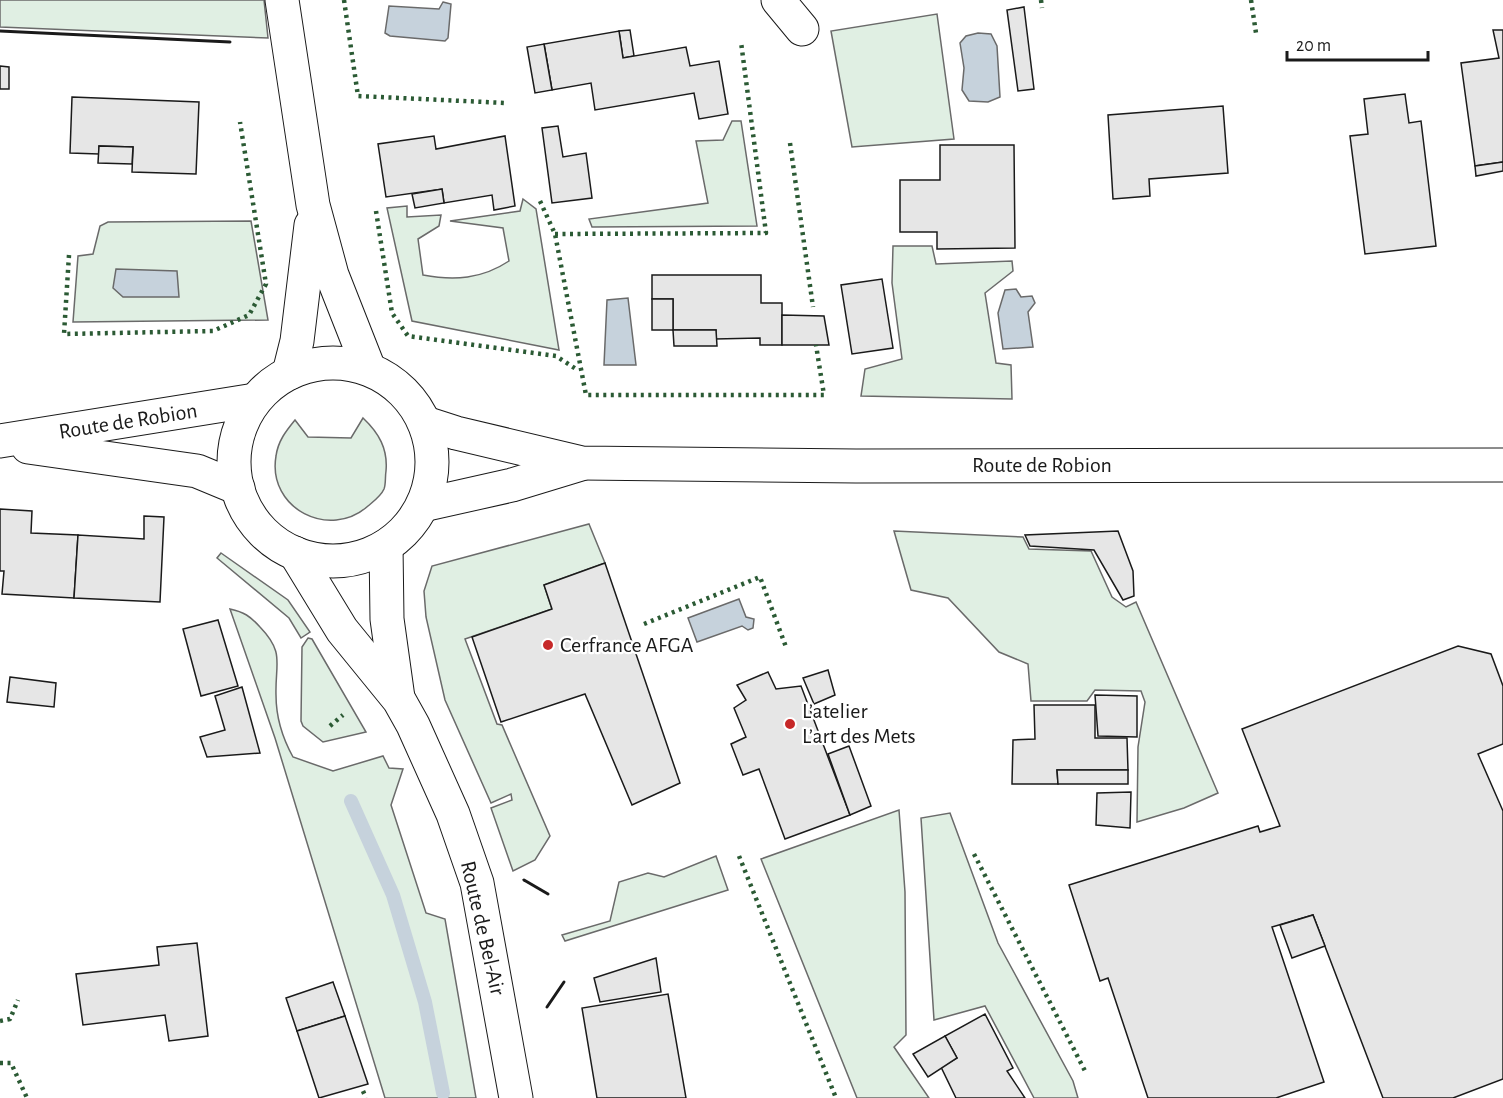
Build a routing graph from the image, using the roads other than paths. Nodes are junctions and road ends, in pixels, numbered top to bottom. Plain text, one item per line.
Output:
1 (282, 0) edge
2 (778, 0) edge
3 (802, 29) dead end
4 (313, 205) junction
5 (369, 369) junction
6 (289, 373) junction
7 (255, 400) junction
8 (425, 423) junction
9 (0, 442) edge
10 (582, 464) junction
11 (1503, 465) edge
12 (238, 488) junction
13 (423, 505) junction
14 (386, 546) junction
15 (295, 554) junction
16 (399, 700) junction
17 (516, 1098) edge

1 - 4 main road
2 - 3 main road
4 - 5 main road
4 - 6 main road
5 - 6 main road
5 - 8 main road
6 - 7 main road
7 - 9 main road, Route de Robion
7 - 12 main road
8 - 10 main road, Route de Robion
8 - 13 main road
9 - 12 main road, Route de Robion
10 - 11 main road, Route de Robion
10 - 13 main road, Route de Robion
12 - 15 main road
13 - 14 main road
14 - 15 main road
14 - 16 main road, Route de Bel-Air
15 - 16 main road, Route de Bel-Air
16 - 17 main road, Route de Bel-Air

